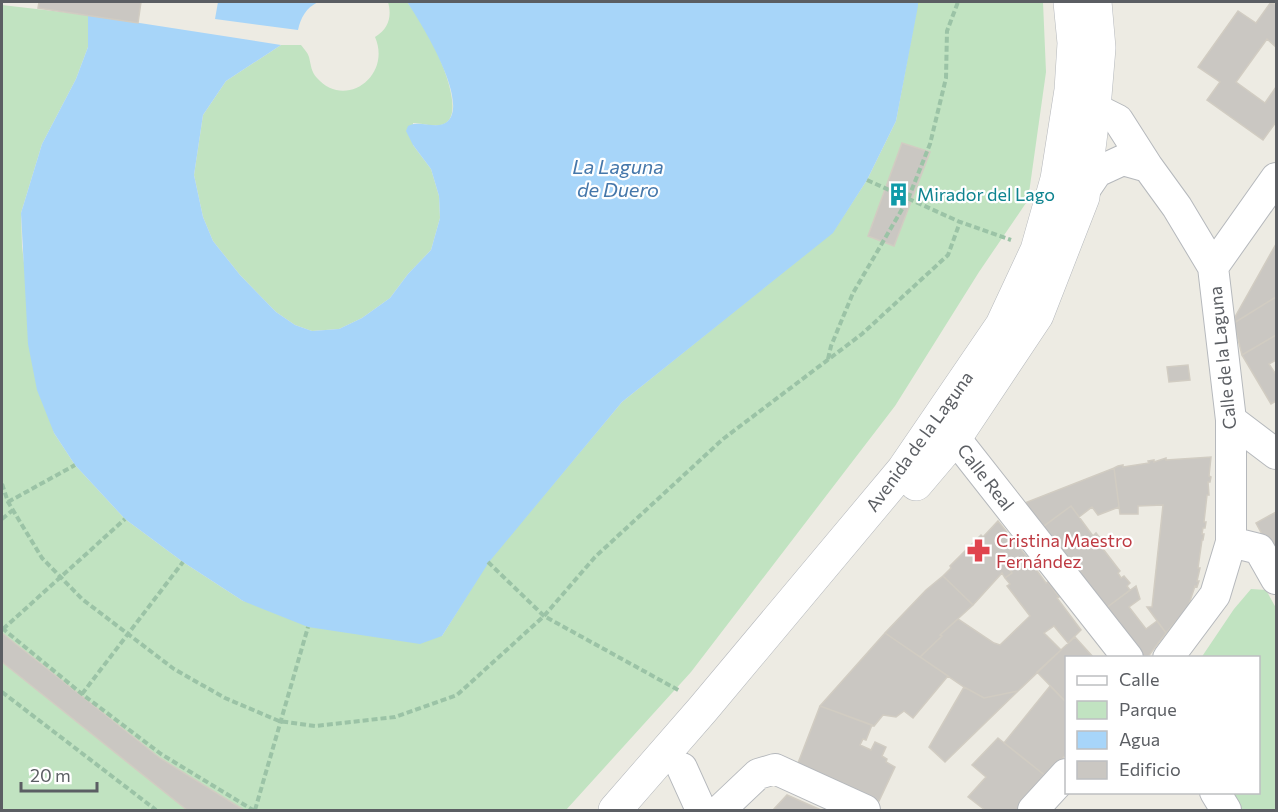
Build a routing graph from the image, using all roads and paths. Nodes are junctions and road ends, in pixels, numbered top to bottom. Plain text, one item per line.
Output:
1 (958, 2) edge
2 (1070, 2) edge
3 (1095, 2) edge
4 (1082, 108) junction
5 (1148, 167) junction
6 (1276, 178) edge
7 (867, 180) dead end
8 (1083, 190) junction
9 (908, 199) junction
10 (960, 222) junction
11 (1014, 243) dead end
12 (1213, 267) junction
13 (828, 360) junction
14 (1231, 420) junction
15 (955, 438) junction
16 (1276, 454) edge
17 (75, 465) dead end
18 (2, 484) edge
19 (8, 502) junction
20 (13, 510) junction
21 (2, 519) edge
22 (125, 519) dead end
23 (1231, 542) junction
24 (183, 562) dead end
25 (489, 562) dead end
26 (59, 576) junction
27 (1276, 579) edge
28 (544, 616) junction
29 (308, 627) dead end
30 (2, 628) edge
31 (129, 635) junction
32 (1127, 656) edge
33 (1169, 656) edge
34 (2, 692) edge
35 (682, 692) dead end
36 (82, 694) junction
37 (279, 722) junction
38 (682, 768) junction
39 (1065, 775) edge
40 (1216, 794) edge
41 (156, 810) edge
42 (254, 810) edge
43 (615, 810) edge
44 (644, 810) edge
45 (701, 810) edge
46 (720, 810) edge
47 (865, 810) edge
48 (1033, 810) edge
49 (1226, 810) edge

1 - 9 path
2 - 4 street, Avenida de la Laguna
3 - 4 street, Avenida de la Laguna
4 - 5 street, Calle de la Laguna
4 - 8 street, Avenida de la Laguna
4 - 43 street, Avenida de la Laguna
5 - 8 street
5 - 12 street, Calle de la Laguna
6 - 12 street
7 - 9 path
8 - 15 street, Avenida de la Laguna
9 - 10 path
9 - 13 path
10 - 11 path
10 - 13 path
12 - 14 street, Calle de la Laguna
13 - 28 path
14 - 16 street
14 - 23 street, Calle de la Laguna
15 - 32 street, Calle Real
15 - 38 street, Avenida de la Laguna
17 - 19 path
18 - 19 path
19 - 20 path
20 - 21 path
20 - 26 path
22 - 26 path
23 - 27 street
23 - 33 street, Calle de la Laguna
24 - 31 path
25 - 28 path
26 - 30 path
26 - 31 path
28 - 35 path
28 - 37 path
29 - 37 path
30 - 36 path
31 - 36 path
31 - 37 path
34 - 41 path
36 - 42 path
37 - 42 path
38 - 44 street, Avenida de la Laguna
38 - 45 street
39 - 48 street
40 - 49 street
46 - 47 street

